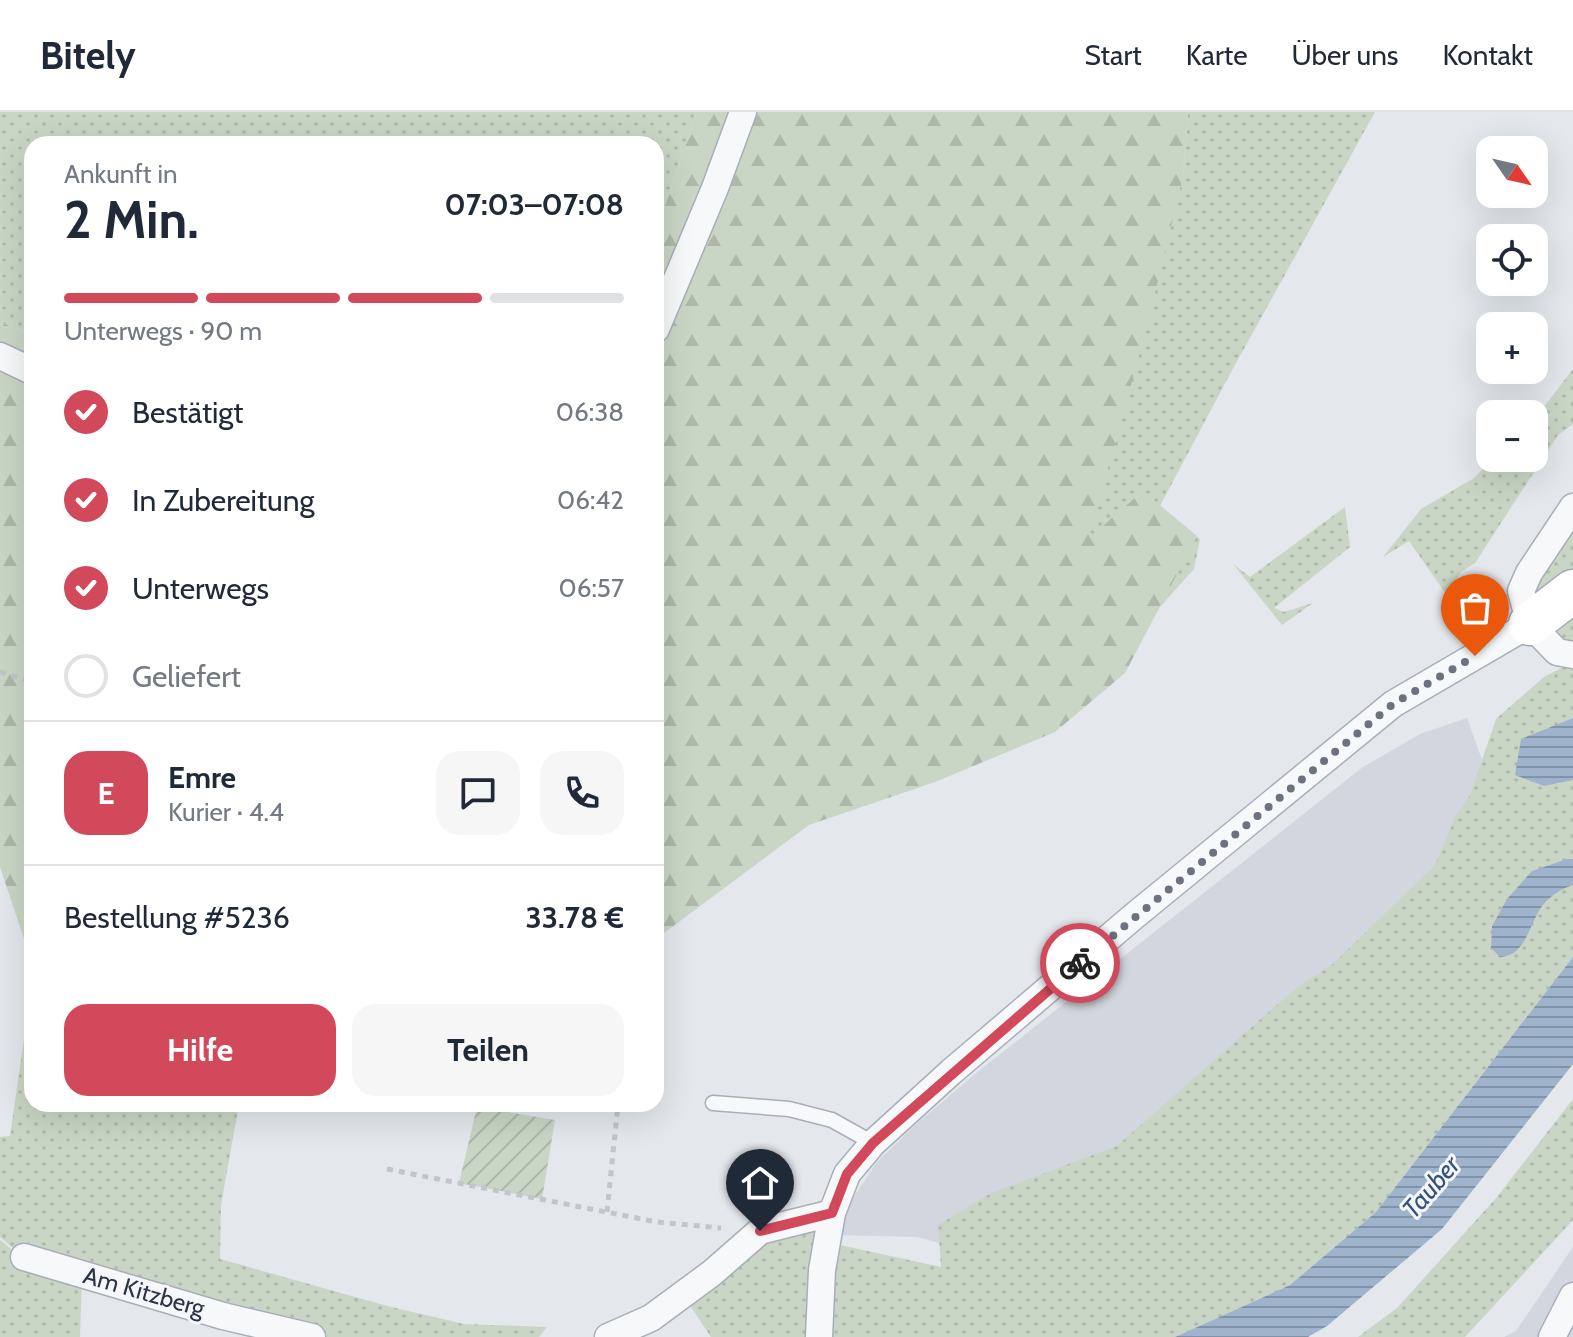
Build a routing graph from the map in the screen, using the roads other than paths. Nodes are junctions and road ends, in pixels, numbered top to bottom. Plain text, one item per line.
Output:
1 (743, 112) edge
2 (664, 310) edge
3 (0, 356) edge
4 (24, 367) edge
5 (1573, 507) edge
6 (1573, 591) edge
7 (1530, 624) junction
8 (1573, 655) edge
9 (713, 1103) dead end
10 (873, 1143) junction
11 (832, 1213) junction
12 (24, 1257) dead end
13 (1573, 1296) edge
14 (312, 1337) edge
15 (608, 1337) edge
16 (819, 1337) edge
17 (1552, 1337) edge

1 - 2 street
3 - 4 street
5 - 7 street
6 - 7 main road
7 - 8 street
7 - 10 street
9 - 10 lane
10 - 11 street
11 - 15 street
11 - 16 street
12 - 14 street, Am Kitzberg
13 - 17 street

